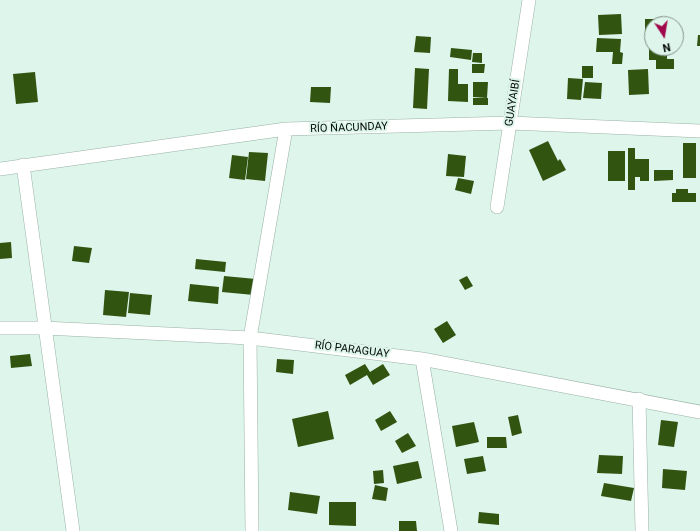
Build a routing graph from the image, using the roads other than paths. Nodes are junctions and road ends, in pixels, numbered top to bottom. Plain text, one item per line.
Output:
1 (529, 0) edge
2 (510, 123) junction
3 (286, 130) junction
4 (700, 131) edge
5 (23, 165) junction
6 (0, 169) edge
7 (497, 207) dead end
8 (0, 328) edge
9 (44, 328) junction
10 (250, 338) junction
11 (422, 358) junction
12 (639, 399) junction
13 (700, 412) edge
14 (73, 531) edge
15 (252, 531) edge
16 (451, 531) edge
17 (642, 531) edge

1 - 2 street, GUAYAIBÍ
2 - 3 street, RÍO ÑACUNDAY
2 - 4 street, RÍO ÑACUNDAY
2 - 7 street, GUAYAIBÍ
3 - 5 street, RÍO ÑACUNDAY
3 - 10 street
5 - 6 street, RÍO ÑACUNDAY
5 - 9 street
8 - 9 street, RÍO PARAGUAY
9 - 10 street, RÍO PARAGUAY
9 - 14 street
10 - 11 street, RÍO PARAGUAY
10 - 15 street
11 - 12 street, RÍO PARAGUAY
11 - 16 street
12 - 13 street, RÍO PARAGUAY
12 - 17 street

